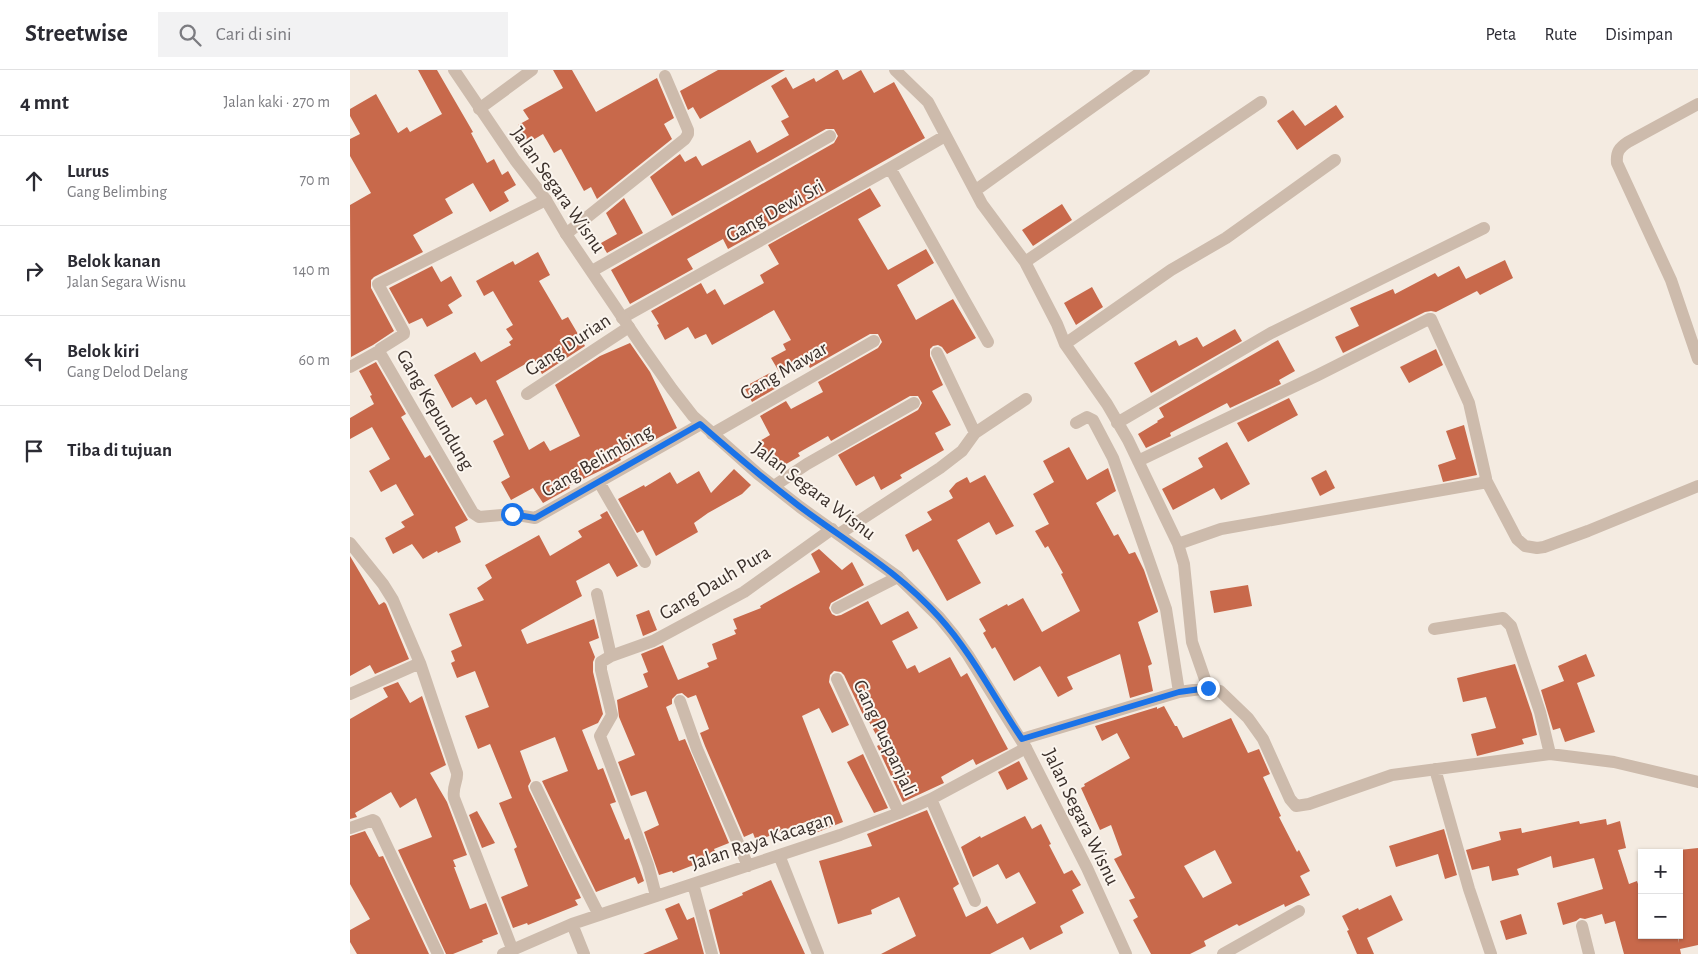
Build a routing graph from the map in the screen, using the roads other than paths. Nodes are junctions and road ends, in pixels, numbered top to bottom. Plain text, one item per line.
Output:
1 (454, 70) edge
2 (532, 70) edge
3 (895, 70) edge
4 (1144, 70) edge
5 (665, 76) dead end
6 (1261, 102) dead end
7 (1698, 104) edge
8 (479, 109) junction
9 (830, 136) dead end
10 (944, 136) junction
11 (1335, 160) dead end
12 (890, 168) junction
13 (976, 190) junction
14 (546, 200) junction
15 (1484, 228) dead end
16 (566, 234) junction
17 (1025, 262) junction
18 (592, 271) junction
19 (625, 322) junction
20 (874, 341) dead end
21 (988, 342) dead end
22 (1065, 344) junction
23 (379, 351) junction
24 (937, 353) dead end
25 (1698, 359) edge
26 (350, 367) edge
27 (527, 394) dead end
28 (1026, 399) dead end
29 (914, 403) dead end
30 (1076, 423) dead end
31 (1117, 423) junction
32 (700, 424) junction
33 (975, 433) junction
34 (712, 434) junction
35 (1138, 461) junction
36 (1486, 480) junction
37 (599, 482) junction
38 (774, 486) junction
39 (1698, 486) edge
40 (479, 517) joint
41 (836, 532) junction
42 (350, 543) edge
43 (1178, 544) junction
44 (645, 562) dead end
45 (898, 577) junction
46 (597, 594) dead end
47 (837, 608) dead end
48 (1434, 629) dead end
49 (611, 656) junction
50 (420, 663) junction
51 (837, 679) dead end
52 (1208, 688) junction
53 (1179, 692) junction
54 (350, 694) edge
55 (680, 701) dead end
56 (1024, 744) junction
57 (1550, 754) junction
58 (1435, 769) junction
59 (1698, 783) edge
60 (536, 787) dead end
61 (931, 799) junction
62 (899, 813) junction
63 (350, 828) edge
64 (779, 856) junction
65 (748, 866) junction
66 (693, 884) junction
67 (656, 896) junction
68 (975, 901) dead end
69 (1299, 911) dead end
70 (599, 915) junction
71 (572, 924) junction
72 (1582, 926) dead end
73 (508, 953) edge
74 (438, 954) edge
75 (584, 954) edge
76 (712, 954) edge
77 (818, 954) edge
78 (1126, 954) edge
79 (1223, 954) edge
80 (1491, 954) edge
81 (1589, 954) edge

1 - 8 street, Jalan Segara Wisnu
2 - 8 street
3 - 10 street
4 - 13 street
5 - 16 street
6 - 17 street
7 - 25 street
8 - 14 street, Jalan Segara Wisnu
9 - 18 street
10 - 12 street, Gang Dewi Sri
10 - 13 street
11 - 22 street
12 - 19 street, Gang Dewi Sri
12 - 21 street
13 - 17 street
14 - 16 street, Jalan Segara Wisnu
14 - 23 street, Gang Kepundung
15 - 31 street
16 - 18 street, Jalan Segara Wisnu
17 - 22 street
18 - 19 street, Jalan Segara Wisnu
19 - 27 street, Gang Durian
19 - 32 street, Jalan Segara Wisnu
20 - 34 street, Gang Mawar
22 - 31 street
23 - 26 street
23 - 40 street, Gang Kepundung
24 - 33 street
28 - 33 street, Gang Dauh Pura
29 - 38 street
30 - 53 street
31 - 35 street
32 - 34 street, Jalan Segara Wisnu
32 - 37 street, Gang Belimbing
33 - 41 street, Gang Dauh Pura
34 - 38 street, Jalan Segara Wisnu
35 - 36 street
35 - 43 street
36 - 39 street
36 - 43 street
37 - 40 street, Gang Belimbing
37 - 44 street
38 - 41 street, Jalan Segara Wisnu
41 - 45 street, Jalan Segara Wisnu
41 - 49 street, Gang Dauh Pura
42 - 50 street
43 - 52 street
45 - 47 street
45 - 56 street, Jalan Segara Wisnu
46 - 49 street
48 - 57 street
49 - 67 street
50 - 54 street
50 - 73 street
51 - 62 street, Gang Puspanjali
52 - 53 street, Jalan Raya Kacagan
52 - 58 street
53 - 56 street, Jalan Raya Kacagan
55 - 65 street
56 - 61 street, Jalan Raya Kacagan
56 - 78 street, Jalan Segara Wisnu
57 - 58 street
57 - 59 street
58 - 80 street
60 - 70 street
61 - 62 street, Jalan Raya Kacagan
61 - 68 street
62 - 64 street, Jalan Raya Kacagan
63 - 74 street
64 - 65 street, Jalan Raya Kacagan
64 - 77 street
65 - 66 street, Jalan Raya Kacagan
66 - 67 street, Jalan Raya Kacagan
66 - 76 street
67 - 70 street, Jalan Raya Kacagan
69 - 79 street
70 - 71 street, Jalan Raya Kacagan
71 - 73 street, Jalan Raya Kacagan
71 - 75 street
72 - 81 street

